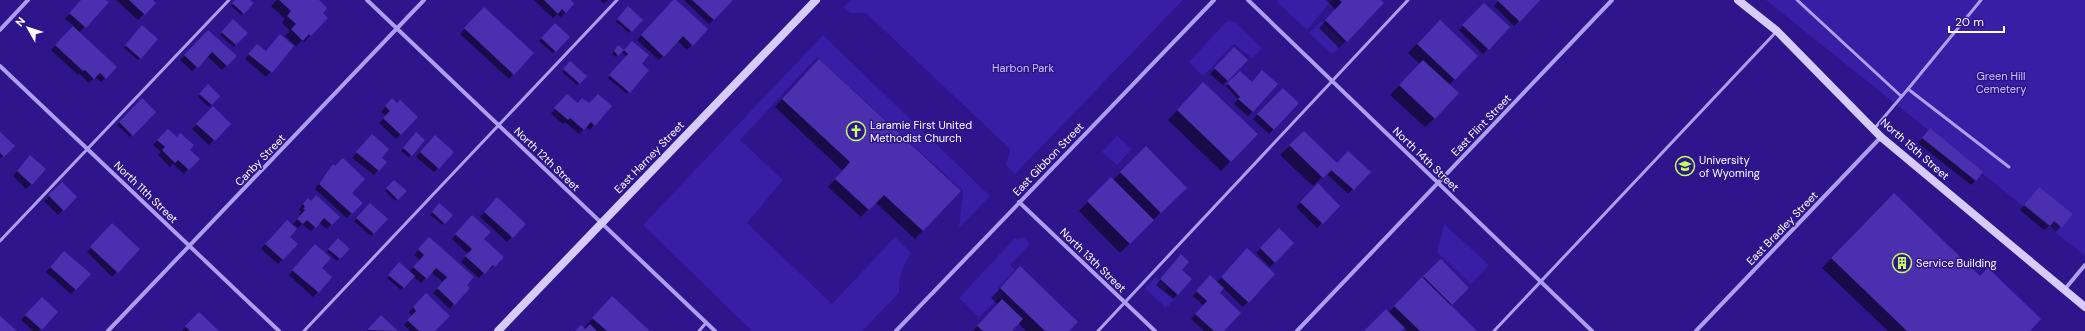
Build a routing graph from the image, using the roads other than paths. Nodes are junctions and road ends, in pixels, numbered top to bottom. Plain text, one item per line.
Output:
1 (28, 0) edge
2 (229, 0) edge
3 (367, 0) edge
4 (424, 0) edge
5 (617, 0) edge
6 (816, 0) edge
7 (1214, 0) edge
8 (1248, 0) edge
9 (1408, 0) edge
10 (1612, 0) edge
11 (1738, 0) edge
12 (1797, 0) edge
13 (1981, 0) edge
14 (397, 28) junction
15 (0, 30) edge
16 (1777, 31) junction
17 (0, 66) edge
18 (1332, 81) junction
19 (1908, 89) junction
20 (1901, 96) junction
21 (499, 125) junction
22 (1874, 129) junction
23 (1881, 137) junction
24 (88, 149) junction
25 (2009, 167) dead end
26 (1438, 183) junction
27 (1019, 202) junction
28 (601, 223) junction
29 (0, 241) edge
30 (190, 246) junction
31 (2085, 265) edge
32 (1542, 282) junction
33 (2065, 289) junction
34 (1125, 302) junction
35 (2085, 307) edge
36 (706, 323) junction
37 (108, 331) edge
38 (279, 331) edge
39 (304, 331) edge
40 (498, 331) edge
41 (699, 331) edge
42 (715, 331) edge
43 (896, 331) edge
44 (1098, 331) edge
45 (1155, 331) edge
46 (1297, 331) edge
47 (1494, 331) edge
48 (1592, 331) edge
49 (1696, 331) edge

1 - 15 street
2 - 24 lane
3 - 14 street, North 12th Street
4 - 14 street, Canby Street
5 - 21 lane
6 - 28 main road, East Harney Street
7 - 27 street, East Gibbon Street
8 - 18 street, North 14th Street
9 - 18 lane
10 - 26 street, East Flint Street
11 - 16 main road, North 15th Street
12 - 20 lane
13 - 19 lane
14 - 21 street, North 12th Street
14 - 30 street, Canby Street
16 - 22 main road, North 15th Street
16 - 32 lane
17 - 24 street, North 11th Street
18 - 26 street, North 14th Street
18 - 34 lane
19 - 20 lane
19 - 25 lane
20 - 22 lane
21 - 28 street, North 12th Street
21 - 39 lane
22 - 23 main road, North 15th Street
23 - 33 main road, North 15th Street
23 - 49 street, East Bradley Street
24 - 29 lane
24 - 30 street, North 11th Street
26 - 32 street, North 14th Street
26 - 46 street, East Flint Street
27 - 34 street, North 13th Street
27 - 43 street, East Gibbon Street
28 - 36 street, North 12th Street
28 - 40 main road, East Harney Street
30 - 37 street, Canby Street
30 - 38 street, North 11th Street
31 - 33 street
32 - 47 lane
32 - 48 street, North 14th Street
33 - 35 main road, North 15th Street
34 - 44 lane
34 - 45 street, North 13th Street
36 - 41 lane
36 - 42 street, North 12th Street

